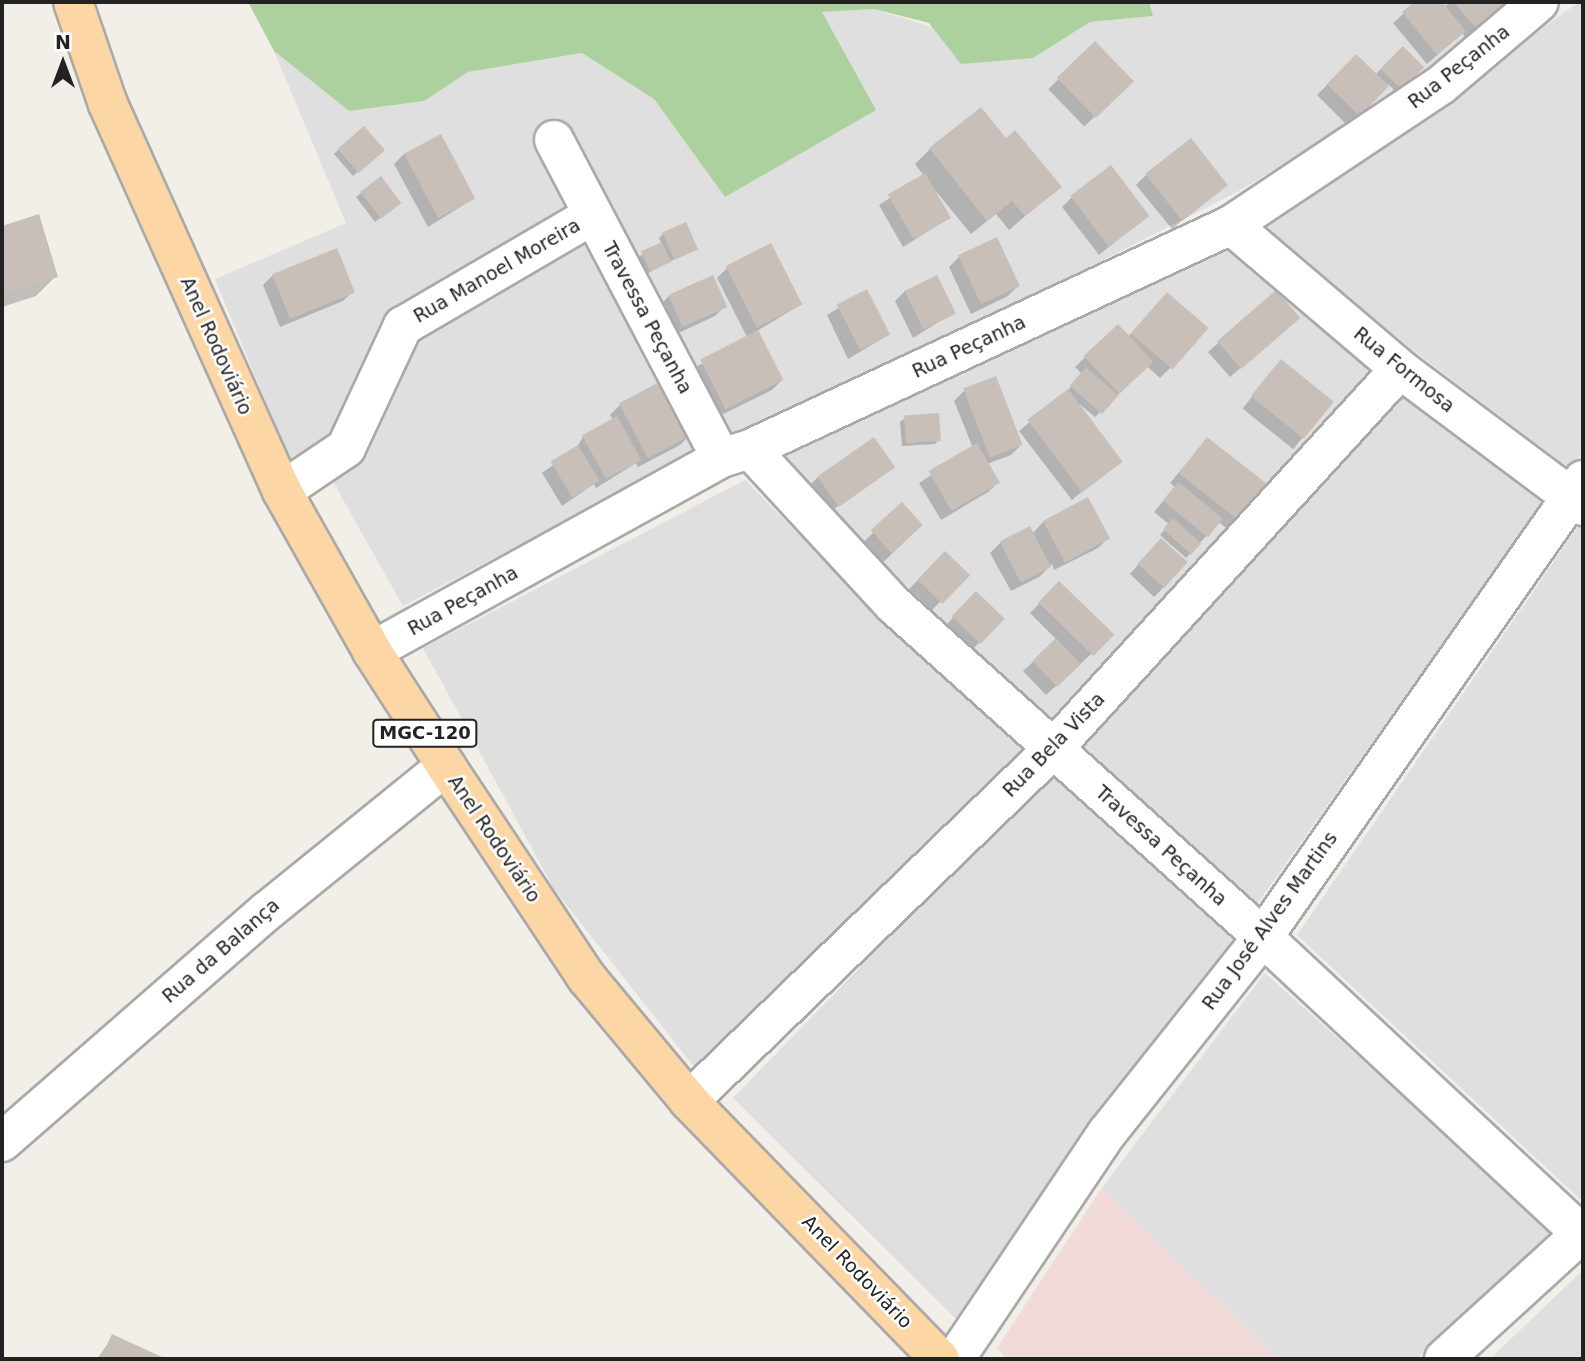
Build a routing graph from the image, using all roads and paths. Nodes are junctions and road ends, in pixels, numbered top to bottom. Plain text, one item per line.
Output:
1 (73, 2) edge
2 (1539, 2) edge
3 (554, 140) dead end
4 (593, 215) junction
5 (1231, 225) junction
6 (1399, 369) junction
7 (735, 453) junction
8 (282, 491) junction
9 (1579, 494) edge
10 (373, 651) junction
11 (1052, 750) junction
12 (446, 766) junction
13 (1263, 937) junction
14 (689, 1101) junction
15 (2, 1142) edge
16 (1582, 1233) edge
17 (940, 1359) edge
18 (955, 1359) edge
19 (1444, 1359) edge

1 - 8 main road, Anel Rodoviário / MGC-120
2 - 5 street, Rua Peçanha
3 - 4 street, Travessa Peçanha
4 - 7 street, Travessa Peçanha
4 - 8 street, Rua Manoel Moreira
5 - 6 street, Rua Formosa
5 - 7 street, Rua Peçanha
6 - 9 street, Rua Formosa
6 - 11 street, Rua Bela Vista
7 - 10 street, Rua Peçanha
7 - 11 street, Travessa Peçanha
8 - 10 main road, Anel Rodoviário / MGC-120
9 - 13 street, Rua José Alves Martins
10 - 12 main road, Anel Rodoviário / MGC-120
11 - 13 street, Travessa Peçanha
11 - 14 street, Rua Bela Vista
12 - 14 main road, Anel Rodoviário / MGC-120
12 - 15 street, Rua da Balança
13 - 16 street, Travessa Peçanha
13 - 18 street, Rua José Alves Martins
14 - 17 main road, Anel Rodoviário / MGC-120
16 - 19 street

